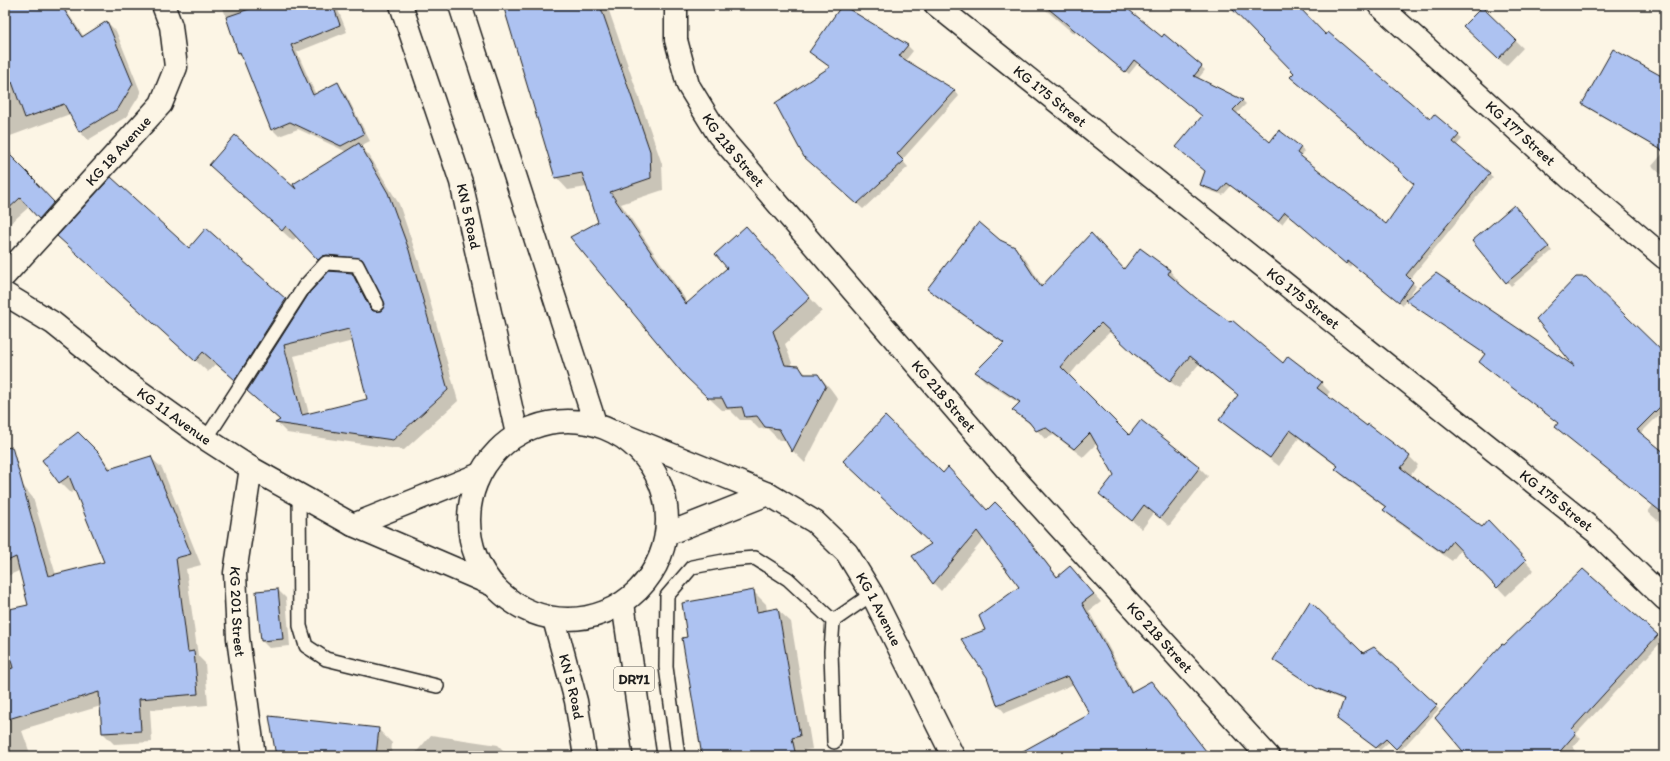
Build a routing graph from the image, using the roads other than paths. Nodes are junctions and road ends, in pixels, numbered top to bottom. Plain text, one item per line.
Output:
1 (163, 5) edge
2 (401, 5) edge
3 (460, 5) edge
4 (676, 5) edge
5 (936, 5) edge
6 (1379, 5) edge
7 (1665, 258) edge
8 (5, 275) edge
9 (5, 294) edge
10 (377, 304) dead end
11 (595, 423) junction
12 (616, 432) junction
13 (517, 434) junction
14 (206, 439) junction
15 (251, 468) junction
16 (480, 474) junction
17 (299, 494) junction
18 (768, 494) junction
19 (353, 525) junction
20 (667, 534) junction
21 (493, 585) junction
22 (872, 594) junction
23 (1665, 599) edge
24 (623, 603) junction
25 (554, 618) junction
26 (833, 621) junction
27 (437, 686) dead end
28 (834, 742) dead end
29 (254, 756) edge
30 (585, 756) edge
31 (645, 756) edge
32 (678, 756) edge
33 (953, 756) edge
34 (1268, 756) edge

1 - 8 street, KG 18 Avenue
2 - 13 street, KN 5 Road
3 - 11 street
4 - 34 street, KG 218 Street
5 - 23 street, KG 175 Street
6 - 7 street, KG 177 Street
9 - 14 street, KG 11 Avenue
10 - 14 lane
11 - 12 street
11 - 13 street
12 - 18 street, KG 1 Avenue
12 - 20 street
13 - 16 street
14 - 15 street, KG 11 Avenue
15 - 17 street, KG 11 Avenue
15 - 29 street, KG 201 Street
16 - 19 street
16 - 21 street
17 - 19 street, KG 11 Avenue
17 - 27 lane
18 - 20 street
18 - 22 street, KG 1 Avenue
19 - 21 street, KG 11 Avenue
20 - 24 street
21 - 25 street
22 - 26 lane
22 - 33 street, KG 1 Avenue
24 - 25 street
24 - 31 street, DR71
25 - 30 street, KN 5 Road
26 - 28 lane
26 - 32 lane

